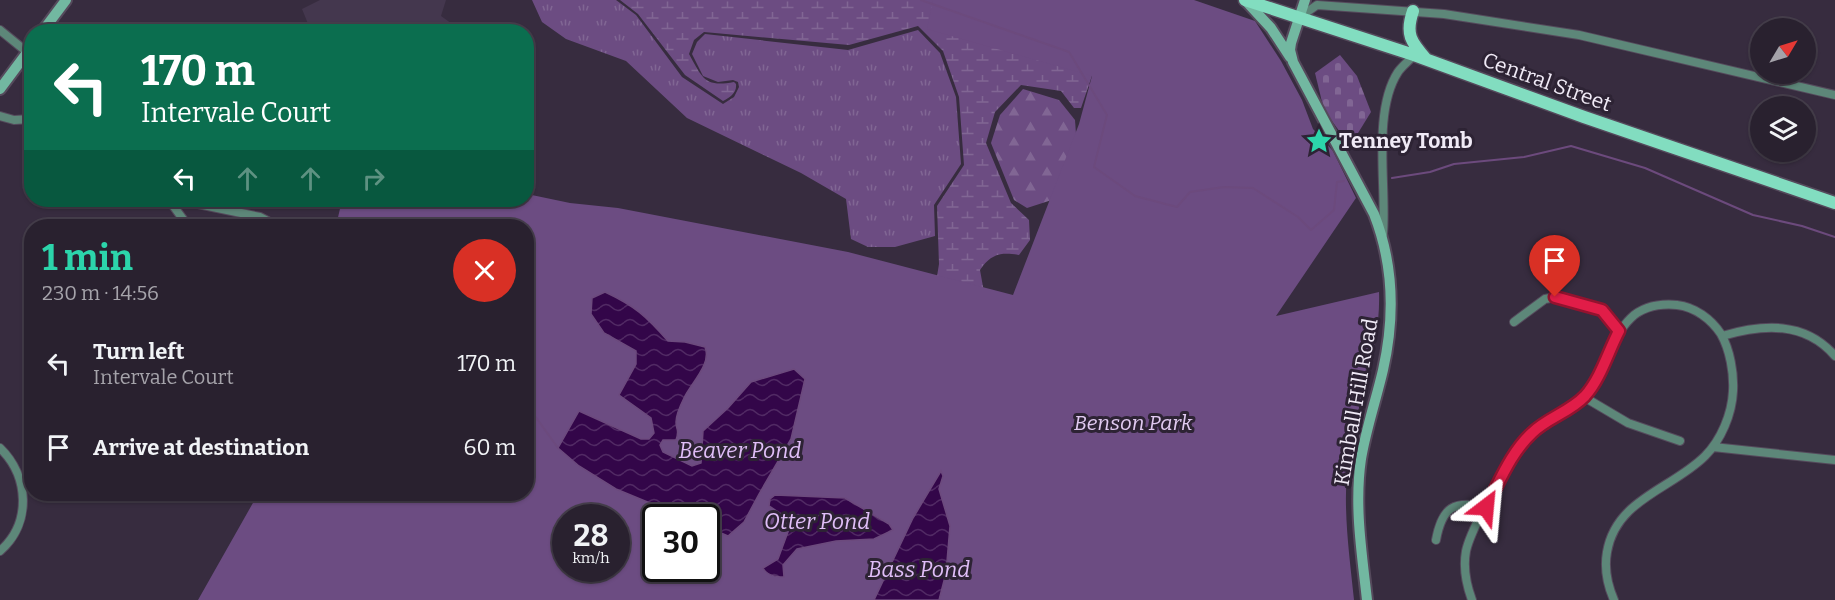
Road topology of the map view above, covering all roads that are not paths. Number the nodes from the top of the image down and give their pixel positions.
1 (66, 0) edge
2 (1245, 0) edge
3 (1305, 0) edge
4 (1413, 11) junction
5 (1298, 18) junction
6 (48, 24) edge
7 (0, 30) edge
8 (24, 46) edge
9 (24, 56) edge
10 (1420, 58) junction
11 (1293, 62) junction
12 (0, 89) edge
13 (1835, 95) edge
14 (0, 116) edge
15 (24, 119) edge
16 (1835, 203) edge
17 (212, 207) edge
18 (264, 219) edge
19 (1383, 236) junction
20 (1514, 322) dead end
21 (1619, 331) junction
22 (1722, 336) junction
23 (1835, 356) edge
24 (1584, 397) junction
25 (1680, 441) dead end
26 (1713, 447) junction
27 (0, 448) edge
28 (1835, 460) edge
29 (1486, 507) junction
30 (1436, 540) dead end
31 (0, 551) edge
32 (1367, 600) edge
33 (1472, 600) edge
34 (1614, 600) edge

1 - 6 street
2 - 5 main road, Central Street
2 - 11 street, Kimball Hill Road
3 - 5 street
4 - 5 street
4 - 10 main road
4 - 13 street
5 - 10 main road, Central Street
5 - 11 street
7 - 8 street
9 - 12 street
10 - 16 main road, Central Street
10 - 19 street
11 - 19 street, Kimball Hill Road
14 - 15 street
17 - 18 street
19 - 32 street, Kimball Hill Road
20 - 21 street
21 - 22 street
21 - 24 street
22 - 23 street
22 - 26 street
24 - 25 street
24 - 29 street
26 - 28 street
26 - 34 street
27 - 31 street
29 - 30 street
29 - 33 street

